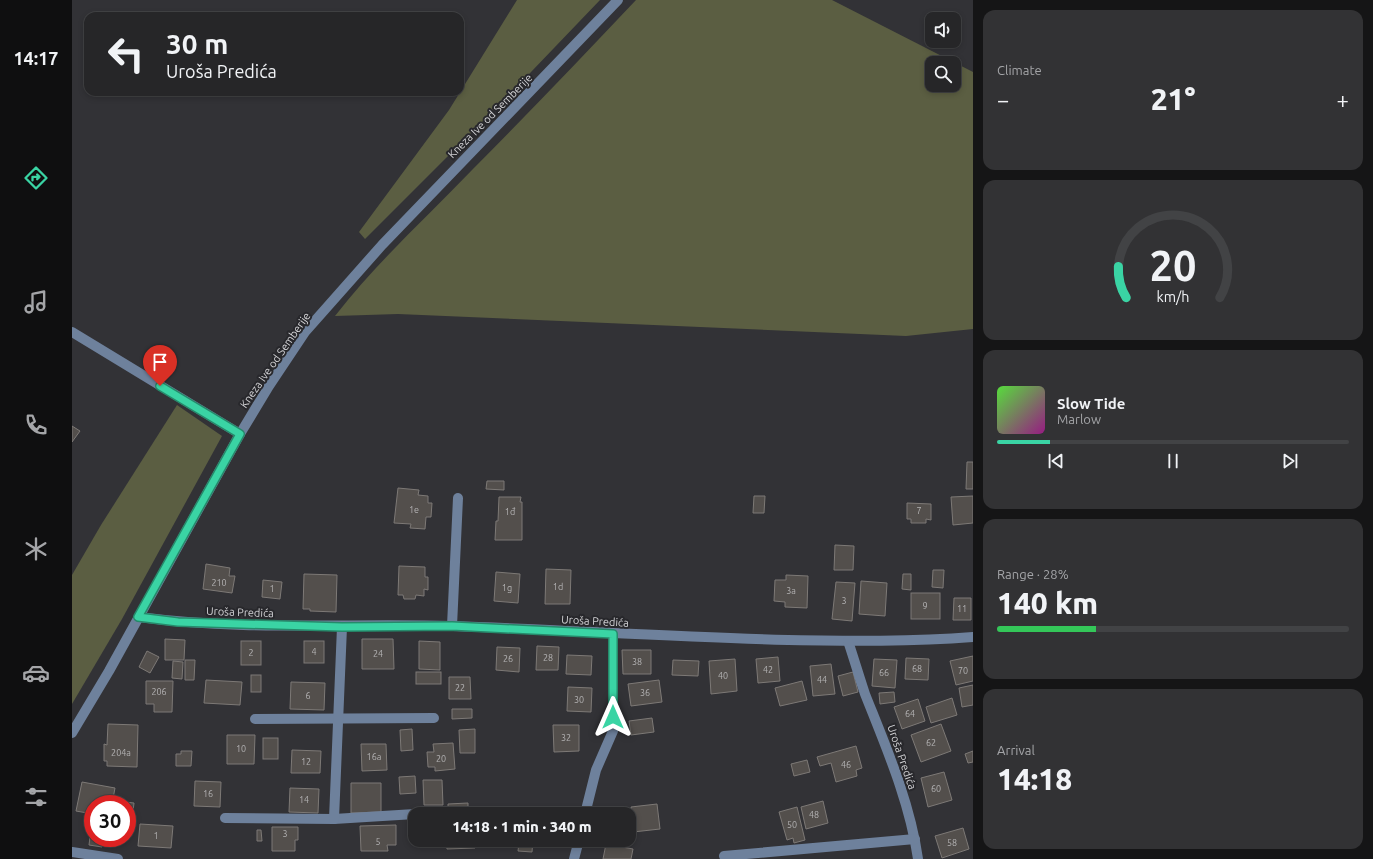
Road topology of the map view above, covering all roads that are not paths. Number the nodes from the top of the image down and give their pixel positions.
1 (618, 0) edge
2 (72, 332) edge
3 (240, 434) junction
4 (458, 498) dead end
5 (138, 617) junction
6 (452, 626) junction
7 (342, 627) junction
8 (613, 634) junction
9 (973, 637) edge
10 (848, 641) junction
11 (434, 718) dead end
12 (255, 719) dead end
13 (337, 720) junction
14 (72, 733) edge
15 (587, 807) edge
16 (408, 814) edge
17 (225, 818) dead end
18 (334, 819) junction
19 (916, 839) junction
20 (577, 847) edge
21 (72, 852) edge
22 (724, 856) dead end
23 (118, 859) edge
24 (574, 859) edge
25 (918, 859) edge

1 - 3 street, Kneza Ive od Semberije
2 - 3 street
3 - 5 street, Kneza Ive od Semberije
4 - 6 street
5 - 7 street, Uroša Predića
5 - 14 street, Kneza Ive od Semberije
6 - 7 street, Uroša Predića
6 - 8 street, Uroša Predića
7 - 13 street
8 - 10 street, Uroša Predića
8 - 15 street
9 - 10 street, Uroša Predića
10 - 19 street, Uroša Predića
11 - 13 street
12 - 13 street
13 - 18 street
16 - 18 street
17 - 18 street
19 - 22 street
19 - 25 street, Uroša Predića
20 - 24 street
21 - 23 street

